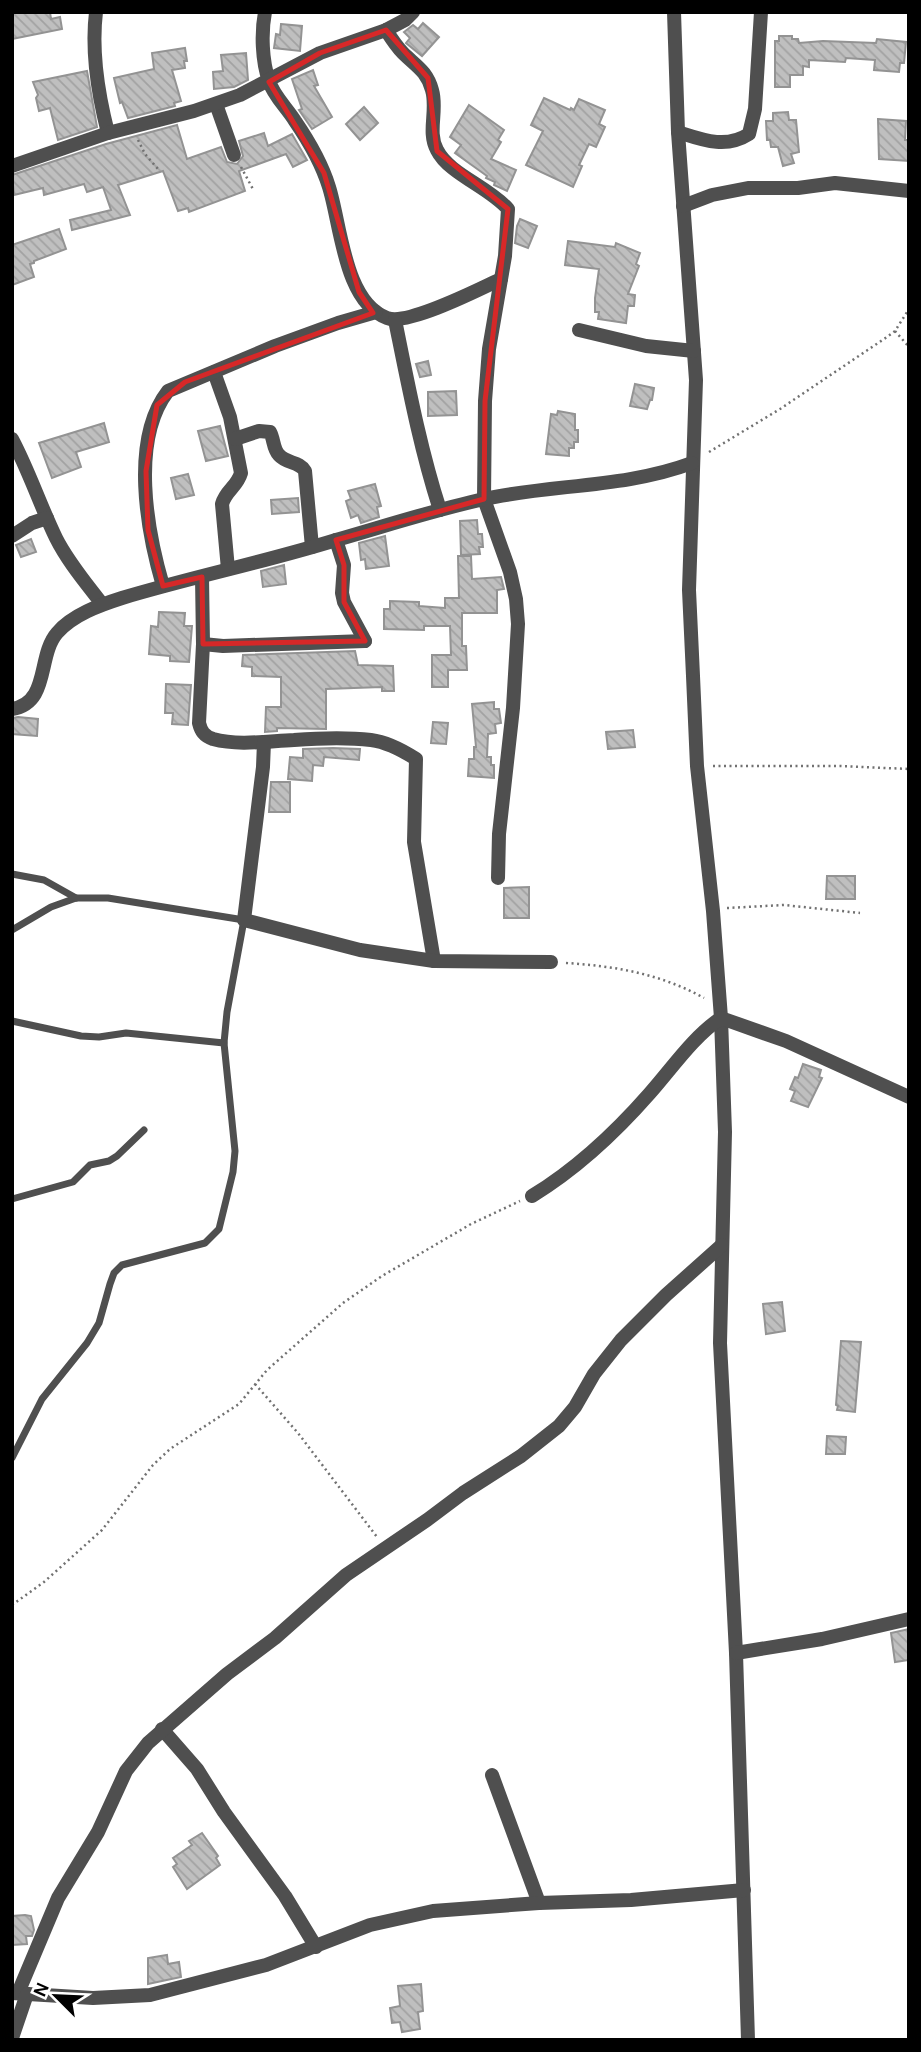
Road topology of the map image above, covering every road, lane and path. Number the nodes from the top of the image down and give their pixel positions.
1 (96, 12) edge
2 (265, 12) edge
3 (413, 12) edge
4 (674, 12) edge
5 (761, 12) edge
6 (386, 30) junction
7 (269, 82) junction
8 (216, 104) junction
9 (133, 127) junction
10 (678, 132) junction
11 (108, 133) junction
12 (234, 155) joint
13 (12, 166) edge
14 (158, 169) dead end
15 (254, 191) dead end
16 (909, 191) edge
17 (684, 206) junction
18 (501, 279) junction
19 (909, 309) edge
20 (376, 312) junction
21 (396, 320) junction
22 (579, 330) dead end
23 (895, 331) junction
24 (909, 347) edge
25 (694, 351) junction
26 (214, 372) junction
27 (12, 439) edge
28 (235, 439) junction
29 (692, 463) junction
30 (484, 499) junction
31 (440, 510) junction
32 (47, 518) junction
33 (12, 536) edge
34 (336, 541) junction
35 (312, 547) junction
36 (228, 569) junction
37 (202, 577) junction
38 (163, 586) junction
39 (102, 604) junction
40 (203, 643) junction
41 (12, 709) edge
42 (264, 742) junction
43 (697, 766) junction
44 (909, 769) edge
45 (12, 874) edge
46 (498, 878) dead end
47 (76, 898) junction
48 (713, 911) junction
49 (860, 913) dead end
50 (244, 920) junction
51 (12, 930) edge
52 (434, 961) junction
53 (551, 962) joint
54 (720, 1012) junction
55 (12, 1021) edge
56 (224, 1043) junction
57 (909, 1097) edge
58 (144, 1130) dead end
59 (532, 1196) joint
60 (12, 1199) edge
61 (722, 1245) junction
62 (255, 1384) junction
63 (12, 1458) edge
64 (386, 1548) junction
65 (12, 1605) edge
66 (909, 1619) edge
67 (736, 1653) junction
68 (162, 1729) junction
69 (492, 1774) dead end
70 (744, 1890) junction
71 (539, 1903) junction
72 (316, 1947) junction
73 (19, 1993) edge
74 (12, 2038) edge
75 (748, 2040) edge

1 - 11 street
2 - 7 street
3 - 6 street
4 - 10 street
5 - 10 street
6 - 7 street
6 - 18 street
7 - 8 street
7 - 20 street
8 - 9 street
8 - 12 street
9 - 11 street
9 - 14 path
10 - 17 street
11 - 13 street
12 - 15 path
16 - 17 street
17 - 25 street
18 - 21 street
18 - 30 street
19 - 23 path
20 - 21 street
20 - 26 street
21 - 31 street
22 - 25 street
23 - 24 path
23 - 29 path
25 - 29 street
26 - 28 street
26 - 38 street
27 - 32 street
28 - 35 street
28 - 36 street
29 - 30 street
29 - 43 street
30 - 31 street
30 - 46 street
31 - 34 street
32 - 33 street
32 - 39 street
34 - 35 street
34 - 40 street
35 - 36 street
36 - 37 street
37 - 38 street
37 - 40 street
38 - 39 street
39 - 41 street
40 - 42 street
42 - 50 street
42 - 52 street
43 - 44 path
43 - 48 street
45 - 47 lane
47 - 50 lane
47 - 51 lane
48 - 49 path
48 - 54 street
50 - 52 street
50 - 56 lane
52 - 53 street
53 - 54 path
54 - 57 street
54 - 59 street
54 - 61 street
55 - 56 lane
56 - 63 lane
58 - 60 lane
59 - 62 path
61 - 64 street
61 - 67 street
62 - 64 path
62 - 65 path
64 - 68 street
66 - 67 street
67 - 70 street
68 - 72 street
68 - 73 street
69 - 71 street
70 - 71 street
70 - 75 street
71 - 72 street
72 - 73 street
73 - 74 street

